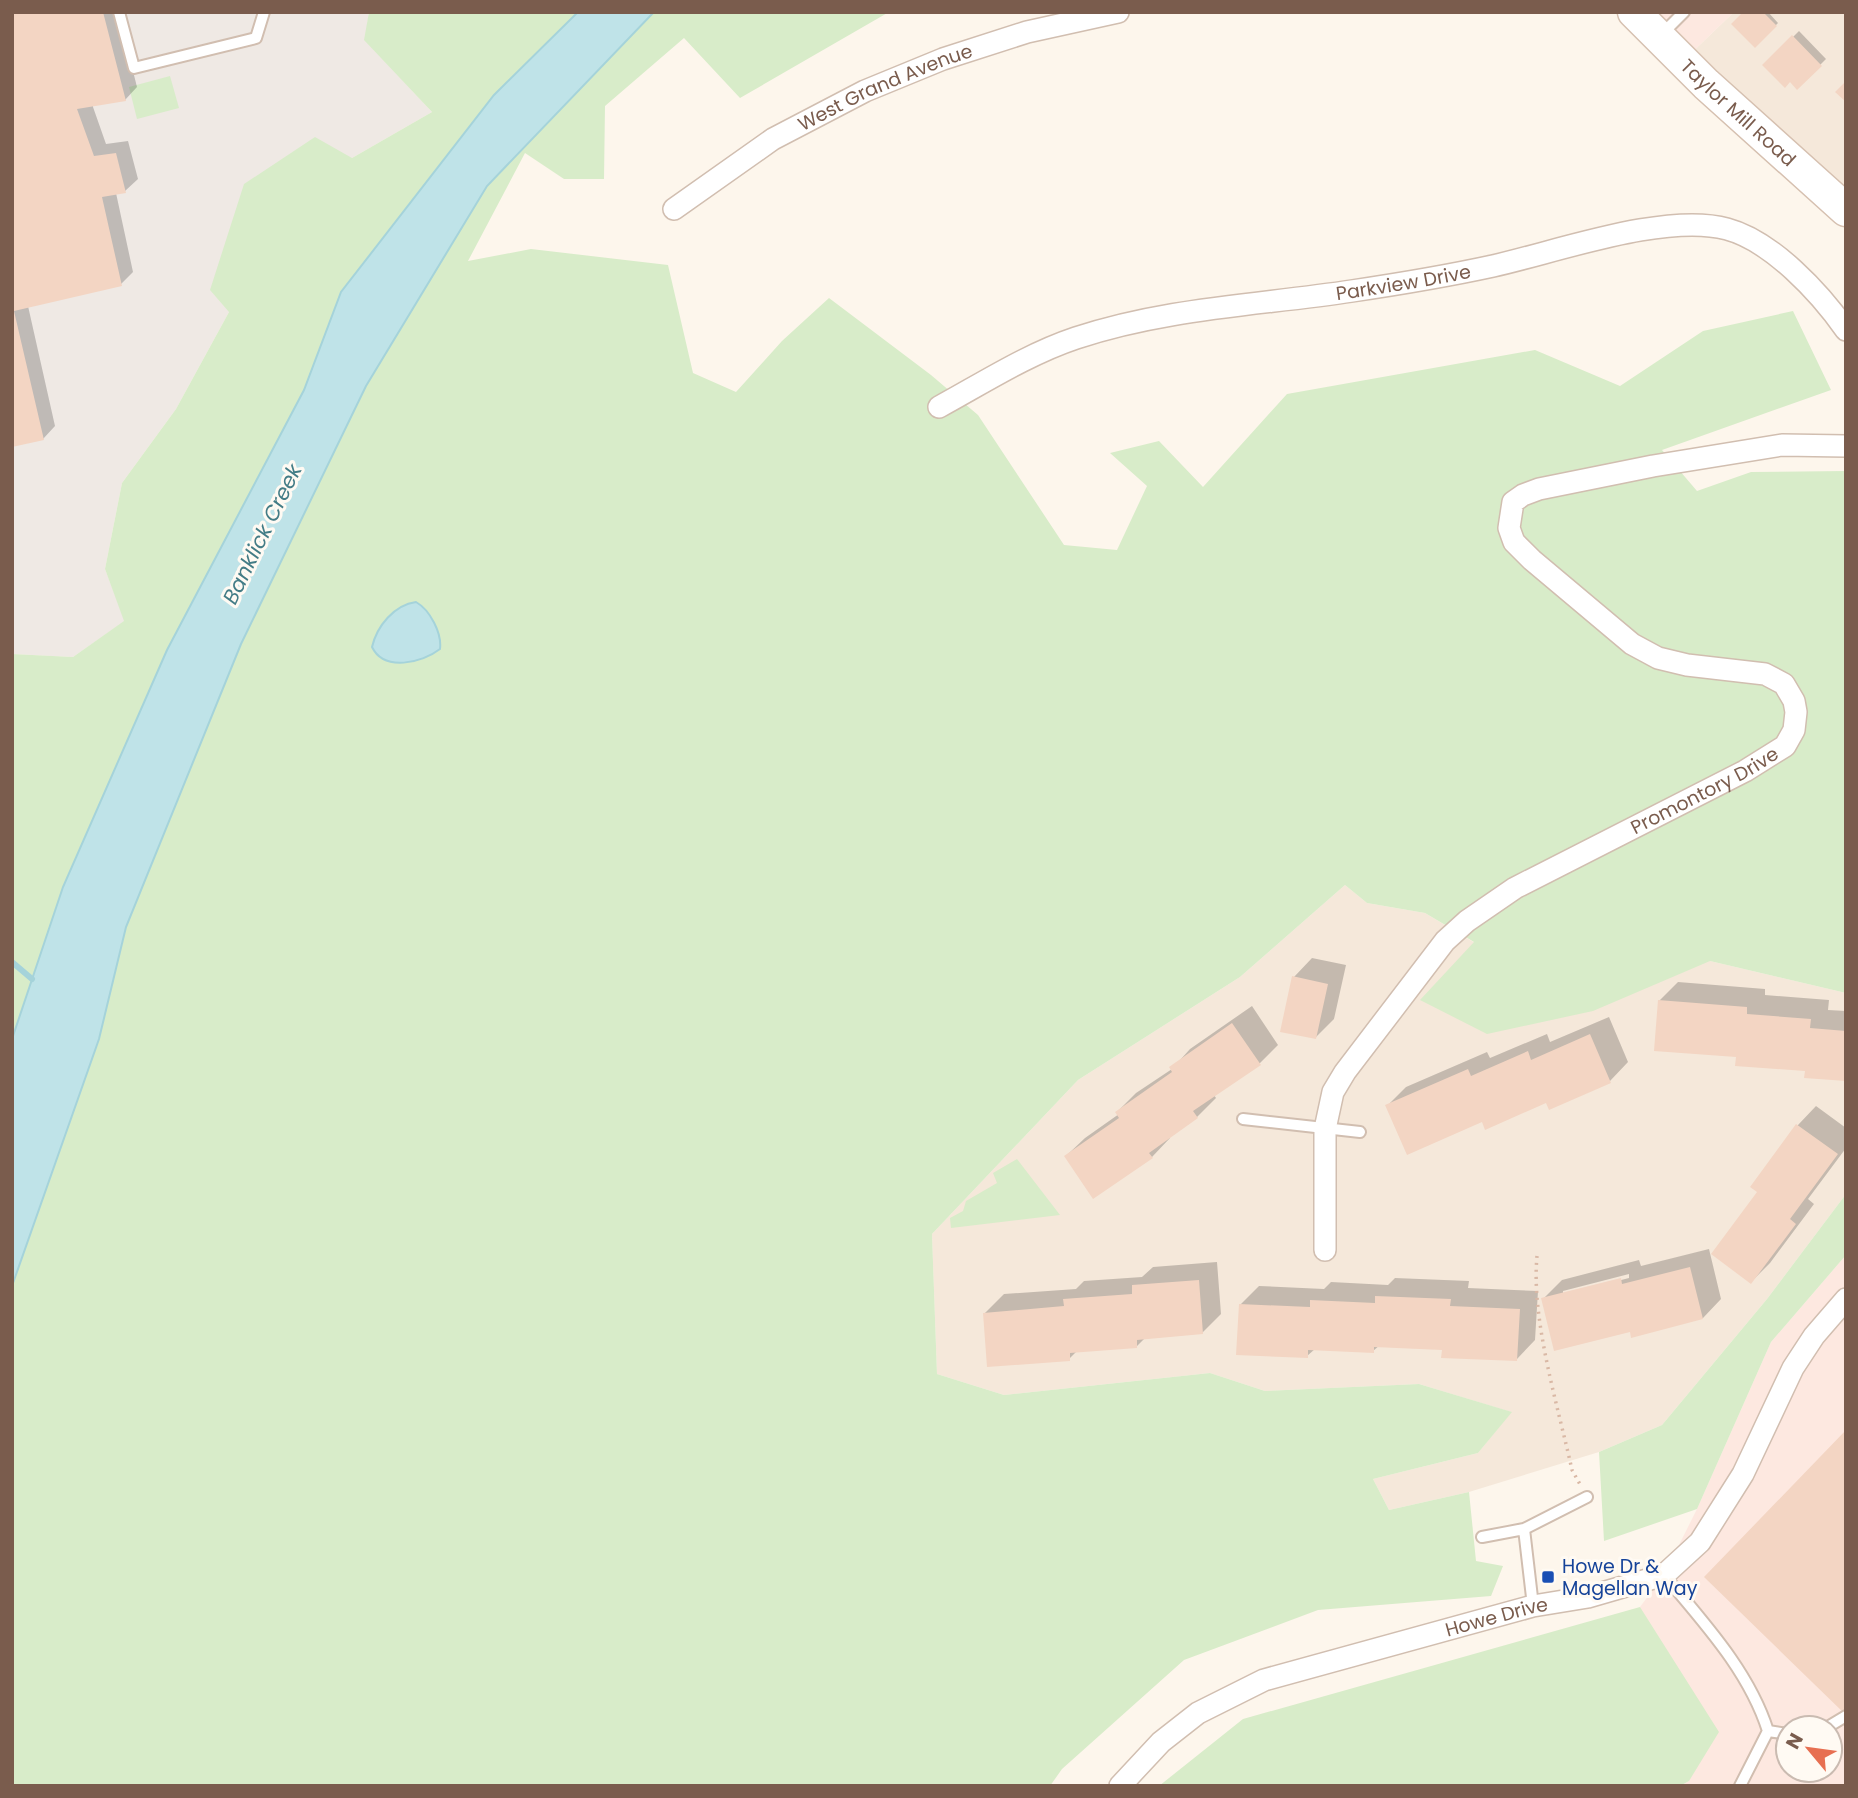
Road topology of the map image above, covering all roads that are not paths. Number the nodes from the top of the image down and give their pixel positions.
1 (119, 12) edge
2 (264, 12) edge
3 (1118, 12) edge
4 (1634, 12) edge
5 (1684, 12) edge
6 (1659, 37) junction
7 (674, 209) dead end
8 (1846, 210) edge
9 (1846, 330) edge
10 (939, 407) dead end
11 (1846, 446) edge
12 (1243, 1119) dead end
13 (1325, 1129) junction
14 (1360, 1132) dead end
15 (1325, 1250) dead end
16 (1846, 1299) edge
17 (1587, 1497) road end
18 (1524, 1529) junction
19 (1482, 1537) dead end
20 (1664, 1575) junction
21 (1533, 1606) junction
22 (1768, 1731) junction
23 (1774, 1732) edge
24 (1120, 1786) edge
25 (1740, 1786) edge

1 - 2 lane
3 - 7 street, West Grand Avenue
4 - 6 main road, Taylor Mill Road
5 - 6 lane
6 - 8 main road, Taylor Mill Road
9 - 10 street, Parkview Drive
11 - 13 street, Promontory Drive
12 - 13 lane
13 - 14 lane
13 - 15 street, Promontory Drive
16 - 20 street, Howe Drive
17 - 18 lane
18 - 19 lane
18 - 21 lane
20 - 21 street, Howe Drive
20 - 22 lane
21 - 24 street, Howe Drive
22 - 23 lane
22 - 25 lane

